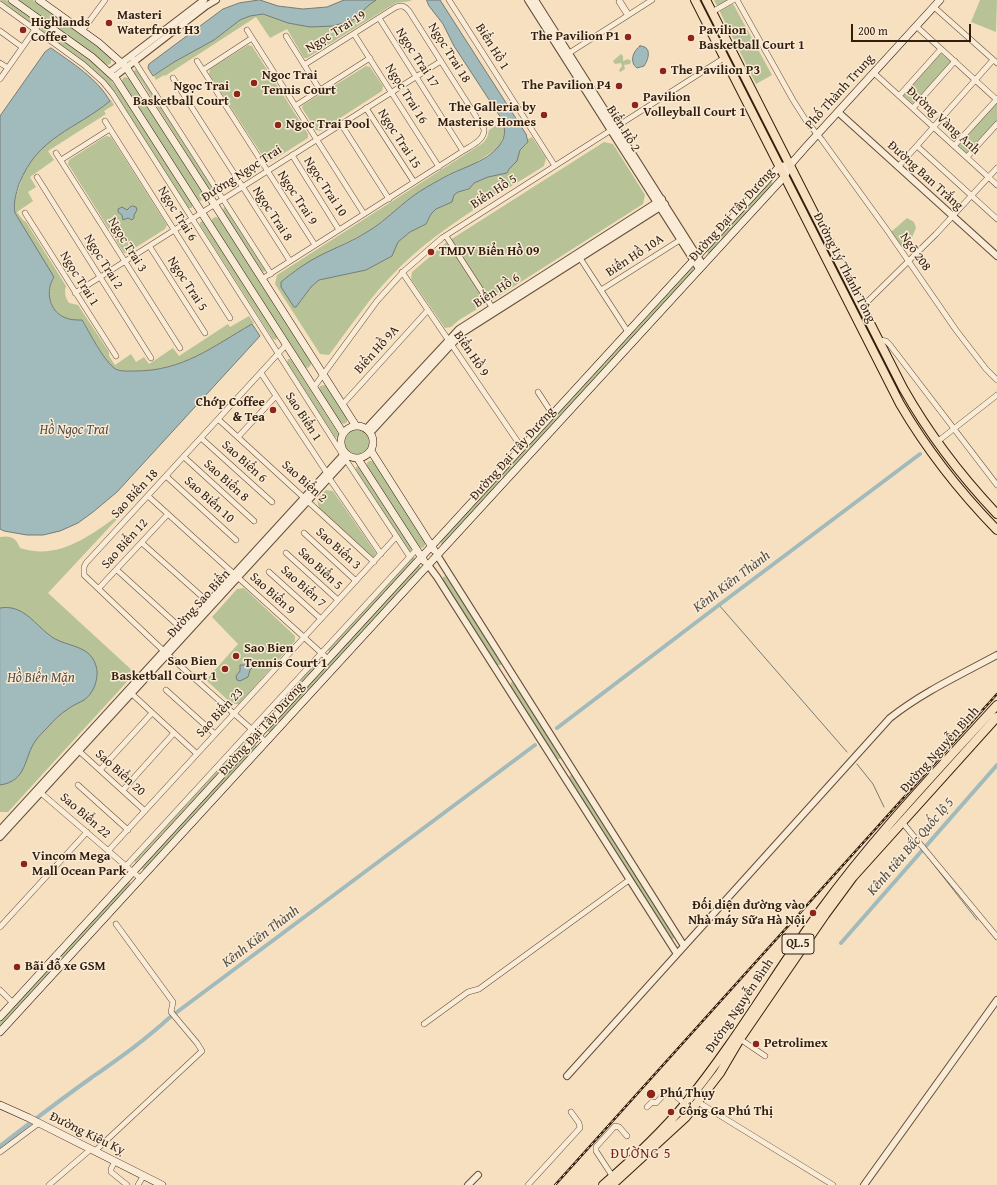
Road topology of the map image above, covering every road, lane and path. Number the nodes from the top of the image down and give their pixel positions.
1 (12, 0) edge
2 (39, 0) edge
3 (105, 0) edge
4 (204, 0) edge
5 (216, 0) edge
6 (449, 0) edge
7 (528, 0) edge
8 (535, 0) edge
9 (652, 0) edge
10 (695, 0) edge
11 (706, 0) edge
12 (733, 0) edge
13 (737, 0) edge
14 (940, 0) edge
15 (0, 4) edge
16 (401, 6) joint
17 (934, 6) junction
18 (712, 12) junction
19 (379, 18) junction
20 (41, 21) junction
21 (916, 26) junction
22 (35, 29) junction
23 (247, 30) dead end
24 (0, 31) edge
25 (82, 31) junction
26 (354, 34) junction
27 (286, 36) dead end
28 (252, 38) junction
29 (22, 47) junction
30 (941, 49) junction
31 (566, 55) junction
32 (133, 58) junction
33 (370, 58) junction
34 (724, 58) junction
35 (197, 61) dead end
36 (441, 61) junction
37 (955, 61) junction
38 (995, 62) edge
39 (0, 63) edge
40 (124, 65) junction
41 (304, 65) junction
42 (8, 68) junction
43 (203, 70) junction
44 (874, 73) junction
45 (112, 75) junction
46 (416, 76) junction
47 (173, 78) dead end
48 (0, 79) edge
49 (976, 80) junction
50 (320, 90) junction
51 (391, 92) junction
52 (899, 96) junction
53 (997, 99) edge
54 (295, 106) junction
55 (366, 108) junction
56 (913, 108) junction
57 (838, 112) junction
58 (105, 121) dead end
59 (342, 124) junction
60 (997, 124) edge
61 (933, 127) junction
62 (110, 129) junction
63 (613, 129) junction
64 (817, 135) junction
65 (316, 139) junction
66 (917, 146) junction
67 (954, 146) junction
68 (463, 151) junction
69 (56, 153) dead end
70 (292, 156) junction
71 (967, 157) junction
72 (61, 160) junction
73 (790, 165) junction
74 (555, 166) junction
75 (439, 167) junction
76 (779, 167) junction
77 (898, 167) junction
78 (997, 168) edge
79 (267, 171) junction
80 (37, 177) dead end
81 (784, 177) junction
82 (989, 177) junction
83 (414, 182) junction
84 (997, 185) edge
85 (242, 187) junction
86 (972, 196) junction
87 (389, 198) junction
88 (224, 199) junction
89 (661, 203) junction
90 (215, 205) junction
91 (25, 213) dead end
92 (202, 213) junction
93 (364, 214) junction
94 (953, 216) junction
95 (193, 219) junction
96 (997, 219) edge
97 (175, 230) junction
98 (340, 230) junction
99 (446, 236) junction
100 (680, 240) junction
101 (315, 245) junction
102 (150, 246) junction
103 (997, 256) edge
104 (580, 258) junction
105 (696, 258) junction
106 (290, 261) junction
107 (908, 261) junction
108 (126, 262) junction
109 (701, 267) junction
110 (402, 272) junction
111 (271, 274) junction
112 (100, 278) junction
113 (262, 279) junction
114 (601, 290) junction
115 (75, 294) junction
116 (862, 307) junction
117 (492, 308) junction
118 (428, 310) junction
119 (230, 318) dead end
120 (628, 332) junction
121 (205, 333) dead end
122 (879, 340) junction
123 (450, 342) junction
124 (286, 345) junction
125 (180, 348) dead end
126 (278, 354) junction
127 (116, 356) dead end
128 (151, 358) dead end
129 (261, 373) junction
130 (323, 374) junction
131 (896, 374) junction
132 (887, 380) junction
133 (997, 380) edge
134 (314, 387) junction
135 (538, 392) dead end
136 (997, 395) edge
137 (276, 396) junction
138 (342, 405) junction
139 (552, 415) junction
140 (218, 419) junction
141 (356, 426) junction
142 (954, 429) junction
143 (368, 431) junction
144 (343, 434) junction
145 (238, 437) junction
146 (201, 438) junction
147 (938, 442) junction
148 (522, 448) junction
149 (371, 451) junction
150 (346, 456) junction
151 (184, 457) junction
152 (358, 459) junction
153 (328, 475) junction
154 (166, 476) junction
155 (997, 485) edge
156 (148, 496) junction
157 (306, 499) junction
158 (272, 502) dead end
159 (168, 514) junction
160 (997, 514) edge
161 (254, 521) dead end
162 (997, 530) edge
163 (304, 533) dead end
164 (396, 537) junction
165 (236, 540) dead end
166 (142, 543) junction
167 (432, 547) junction
168 (416, 550) junction
169 (286, 553) dead end
170 (381, 554) junction
171 (437, 555) junction
172 (410, 557) junction
173 (422, 558) junction
174 (374, 562) junction
175 (428, 565) junction
176 (117, 570) junction
177 (269, 572) dead end
178 (236, 576) junction
179 (356, 581) junction
180 (99, 588) junction
181 (338, 600) junction
182 (208, 602) junction
183 (321, 619) junction
184 (183, 630) junction
185 (304, 638) junction
186 (166, 653) junction
187 (321, 653) junction
188 (997, 655) edge
189 (328, 659) junction
190 (509, 670) junction
191 (500, 676) junction
192 (166, 690) dead end
193 (130, 692) junction
194 (997, 705) edge
195 (152, 713) junction
196 (235, 714) junction
197 (997, 717) edge
198 (251, 730) junction
199 (174, 733) junction
200 (216, 734) junction
201 (259, 736) junction
202 (266, 742) junction
203 (78, 749) junction
204 (197, 754) junction
205 (569, 765) junction
206 (100, 770) junction
207 (560, 771) junction
208 (78, 785) dead end
209 (123, 790) junction
210 (39, 791) junction
211 (146, 810) junction
212 (896, 816) junction
213 (902, 822) junction
214 (0, 830) edge
215 (128, 830) junction
216 (87, 832) junction
217 (0, 837) edge
218 (108, 851) junction
219 (126, 866) junction
220 (133, 872) junction
221 (141, 879) junction
222 (629, 880) junction
223 (116, 924) dead end
224 (0, 927) edge
225 (997, 938) edge
226 (684, 946) junction
227 (677, 954) junction
228 (0, 990) edge
229 (997, 1000) edge
230 (13, 1003) junction
231 (0, 1017) edge
232 (424, 1024) dead end
233 (0, 1032) edge
234 (740, 1038) junction
235 (765, 1056) dead end
236 (567, 1076) dead end
237 (698, 1102) junction
238 (684, 1104) junction
239 (0, 1106) edge
240 (646, 1107) dead end
241 (571, 1112) dead end
242 (38, 1123) junction
243 (627, 1136) dead end
244 (93, 1150) junction
245 (0, 1152) edge
246 (115, 1161) junction
247 (144, 1175) junction
248 (478, 1175) dead end
249 (612, 1183) edge
250 (49, 1185) edge
251 (127, 1185) edge
252 (138, 1185) edge
253 (162, 1185) edge
254 (468, 1185) edge
255 (528, 1185) edge
256 (603, 1185) edge
257 (833, 1185) edge
258 (864, 1185) edge

1 - 20 main road
2 - 25 main road
3 - 25 street
4 - 32 street
5 - 32 street
6 - 74 street, Biển Hồ 1
7 - 31 street, Biển Hồ 2
8 - 31 street, Biển Hồ 2
9 - 31 street
10 - 34 main road, Đường Lý Thánh Tông
11 - 18 main road, Đường Lý Thánh Tông
12 - 18 street
13 - 64 street, Ngõ 208
14 - 17 main road, Phố Thành Trung
15 - 22 street
16 - 19 street, Ngọc Trai 19
16 - 36 street, Ngọc Trai 18
17 - 21 main road, Phố Thành Trung
17 - 38 street
18 - 73 main road, Đường Lý Thánh Tông
19 - 26 street, Ngọc Trai 19
19 - 46 street, Ngọc Trai 17
20 - 22 street
20 - 45 main road
21 - 30 street
21 - 44 main road, Phố Thành Trung
22 - 29 street
22 - 95 street
23 - 28 street
24 - 29 street
25 - 40 main road
26 - 33 street, Ngọc Trai 16
26 - 41 street, Ngọc Trai 19
27 - 41 street
28 - 43 street
28 - 54 street
29 - 42 street
30 - 37 street
30 - 52 street
31 - 63 street, Biển Hồ 2
32 - 40 street
32 - 88 street
33 - 50 street
33 - 51 street, Ngọc Trai 16
34 - 63 street, Biển Hồ 5
34 - 76 main road, Đường Lý Thánh Tông
35 - 43 street, Ngọc Trai 9
36 - 46 street, Đường Ngọc Trai
36 - 68 street, Ngọc Trai 18
37 - 49 street
37 - 56 street
38 - 49 street
39 - 42 street
40 - 45 street
40 - 90 main road
41 - 50 street
42 - 48 street
43 - 79 street, Ngọc Trai 9
44 - 52 street, Đường Vàng Anh
44 - 57 main road, Phố Thành Trung
45 - 92 main road
46 - 51 street, Đường Ngọc Trai
46 - 68 street, Ngọc Trai 17
47 - 85 street, Ngọc Trai 8
49 - 53 street
49 - 61 street
50 - 54 street
51 - 55 street, Đường Ngọc Trai
51 - 75 street, Ngọc Trai 16
52 - 56 street, Đường Vàng Anh
53 - 67 street
54 - 65 street
55 - 59 street, Đường Ngọc Trai
55 - 83 street, Ngọc Trai 15
56 - 61 street, Đường Vàng Anh
57 - 64 main road, Phố Thành Trung
57 - 77 street, Đường Ban Trắng
58 - 62 street, Ngọc Trai 6
59 - 65 street, Đường Ngọc Trai
59 - 87 street
60 - 71 street
61 - 66 street
61 - 67 street, Đường Vàng Anh
62 - 72 street
62 - 97 street, Ngọc Trai 6
63 - 74 street, Biển Hồ 5
63 - 89 street, Biển Hồ 2
64 - 73 main road, Phố Thành Trung
64 - 107 street, Ngõ 208
65 - 70 street, Đường Ngọc Trai
65 - 93 street
66 - 77 street
66 - 86 street
67 - 71 street, Đường Vàng Anh
68 - 75 street
69 - 72 street, Ngọc Trai 3
70 - 79 street, Đường Ngọc Trai
70 - 98 street, Ngọc Trai 10
71 - 82 street, Đường Vàng Anh
72 - 108 street, Ngọc Trai 3
73 - 76 main road, Đường Đại Tây Dương
73 - 81 main road, Đường Đại Tây Dương
73 - 116 main road, Đường Lý Thánh Tông
74 - 99 street, Biển Hồ 5
75 - 83 street
76 - 81 main road, Đường Lý Thánh Tông
76 - 105 main road, Đường Đại Tây Dương
77 - 94 street, Đường Ban Trắng
78 - 82 street
79 - 85 street, Đường Ngọc Trai
79 - 101 street, Ngọc Trai 9
80 - 112 street, Ngọc Trai 2
81 - 109 main road, Đường Đại Tây Dương
81 - 132 main road, Đường Lý Thánh Tông
82 - 84 street, Đường Vàng Anh
82 - 86 street
83 - 87 street
85 - 88 street, Đường Ngọc Trai
85 - 106 street, Ngọc Trai 8
86 - 94 street
86 - 96 street
87 - 93 street
88 - 90 street, Đường Ngọc Trai
88 - 111 street
89 - 100 street, Biển Hồ 2
89 - 104 street, Biển Hồ 6
89 - 105 street, Biển Hồ 2
89 - 117 street, Biển Hồ 6
90 - 92 street, Đường Ngọc Trai
90 - 113 main road
91 - 115 street, Ngọc Trai 1
92 - 95 street, Đường Ngọc Trai
92 - 124 main road
93 - 98 street
94 - 103 street, Đường Ban Trắng
94 - 107 street
95 - 97 street, Đường Ngọc Trai
95 - 126 street
97 - 102 street, Đường Ngọc Trai
97 - 119 street, Ngọc Trai 6
98 - 101 street
99 - 110 street, Biển Hồ 5
99 - 117 street
100 - 105 street, Biển Hồ 2
100 - 114 street, Biển Hồ 10A
101 - 106 street
102 - 108 street, Đường Ngọc Trai
102 - 121 street, Ngọc Trai 5
104 - 114 street
104 - 123 street, Biển Hồ 6
105 - 109 street, Biển Hồ 2
105 - 120 main road, Đường Đại Tây Dương
106 - 111 street
107 - 116 street
107 - 133 street, Ngõ 208
108 - 112 street, Đường Ngọc Trai
108 - 125 street, Ngọc Trai 3
109 - 171 main road, Đường Đại Tây Dương
110 - 118 street, Biển Hồ 9
110 - 130 street, Biển Hồ 5
111 - 113 street
112 - 115 street, Đường Ngọc Trai
112 - 128 street, Ngọc Trai 2
113 - 130 main road
114 - 120 street
115 - 127 street, Ngọc Trai 1
116 - 122 main road, Đường Lý Thánh Tông
117 - 123 street, Biển Hồ 6
118 - 123 street, Biển Hồ 9
118 - 138 street, Biển Hồ 9A
120 - 139 main road, Đường Đại Tây Dương
122 - 131 main road, Đường Lý Thánh Tông
122 - 142 street
123 - 143 street, Biển Hồ 6
123 - 148 street, Biển Hồ 9
124 - 126 street, Sao Biển 18
124 - 134 main road
126 - 129 street, Sao Biển 18
126 - 150 street
129 - 137 street, Sao Biển 1
129 - 140 street, Sao Biển 18
130 - 134 street, Biển Hồ 5
130 - 138 main road
131 - 132 main road
131 - 147 main road, Đường Lý Thánh Tông
132 - 162 main road, Đường Lý Thánh Tông
134 - 144 main road
135 - 139 street
136 - 142 street
137 - 145 street
137 - 153 street, Sao Biển 1
138 - 141 main road
139 - 148 main road, Đường Đại Tây Dương
140 - 145 street, Sao Biển 2
140 - 146 street, Sao Biển 18
141 - 143 main road
141 - 144 main road
142 - 147 street
142 - 155 street
143 - 149 main road
144 - 150 main road
145 - 157 street, Sao Biển 2
146 - 151 street, Sao Biển 18
146 - 158 street, Sao Biển 6
147 - 160 main road, Đường Lý Thánh Tông
148 - 167 main road, Đường Đại Tây Dương
149 - 152 main road
149 - 167 main road
150 - 152 main road
150 - 153 street, Đường Sao Biển
150 - 164 street
151 - 154 street, Sao Biển 18
151 - 161 street, Sao Biển 8
152 - 168 main road
153 - 157 street, Đường Sao Biển
153 - 170 street, Sao Biển 1
154 - 156 street, Sao Biển 18
154 - 165 street, Sao Biển 10
156 - 159 street, Sao Biển 9
156 - 180 street, Sao Biển 18
157 - 174 street, Sao Biển 2
157 - 178 street, Đường Sao Biển
159 - 166 street, Sao Biển 12
159 - 178 street, Sao Biển 9
163 - 179 street, Sao Biển 3
164 - 170 street, Sao Biển 23
164 - 172 street
166 - 176 street, Sao Biển 12
166 - 182 street
167 - 171 main road
167 - 173 main road, Đường Đại Tây Dương
168 - 172 street
168 - 173 main road
169 - 181 street, Sao Biển 5
170 - 174 street, Sao Biển 23
171 - 175 main road, Đường Đại Tây Dương
171 - 190 street
172 - 187 street
173 - 175 main road
173 - 189 main road, Đường Đại Tây Dương
174 - 179 street, Sao Biển 23
175 - 191 street
175 - 202 main road, Đường Đại Tây Dương
176 - 180 street, Sao Biển 12
176 - 184 street
177 - 183 street, Sao Biển 7
178 - 182 street, Đường Sao Biển
178 - 185 street, Sao Biển 9
178 - 186 street, Đường Sao Biển
179 - 181 street, Sao Biển 23
180 - 186 street, Sao Biển 18
181 - 183 street, Sao Biển 23
182 - 184 street, Đường Sao Biển
183 - 185 street, Sao Biển 23
184 - 186 street, Đường Sao Biển
185 - 187 street, Sao Biển 9
185 - 196 street, Sao Biển 23
186 - 193 street, Đường Sao Biển
186 - 196 street, Sao Biển 18
187 - 189 street, Sao Biển 9
187 - 198 street
188 - 226 street
189 - 201 main road, Đường Đại Tây Dương
190 - 191 street
190 - 205 street
191 - 207 street
192 - 200 street
193 - 195 street
193 - 203 street, Đường Sao Biển
194 - 212 main road, Đường Nguyễn Bình / QL.5
195 - 199 street
195 - 206 street
196 - 198 street, Sao Biển 18
196 - 200 street, Sao Biển 23
197 - 213 main road, Đường Nguyễn Bình / QL.5
198 - 201 street, Sao Biển 18
198 - 219 street
199 - 204 street
199 - 209 street
200 - 204 street, Sao Biển 23
201 - 202 street, Sao Biển 18
201 - 220 main road, Đường Đại Tây Dương
202 - 221 main road, Đường Đại Tây Dương
203 - 206 street, Sao Biển 20
203 - 210 street, Đường Sao Biển
204 - 211 street, Sao Biển 23
205 - 207 street
205 - 226 street
206 - 209 street, Sao Biển 20
207 - 222 street
208 - 215 street
209 - 211 street, Sao Biển 20
210 - 214 street, Đường Sao Biển
210 - 216 street, Sao Biển 22
210 - 217 street, Đường Sao Biển
211 - 215 street, Sao Biển 23
212 - 213 main road
212 - 238 main road, Đường Nguyễn Bình / QL.5
213 - 225 street
213 - 234 main road, Đường Nguyễn Bình / QL.5
215 - 218 street, Sao Biển 23
216 - 218 street, Sao Biển 22
216 - 224 street
218 - 219 street, Sao Biển 22
219 - 220 street, Sao Biển 22
220 - 221 street, Sao Biển 22
220 - 230 main road, Đường Đại Tây Dương
221 - 233 main road, Đường Đại Tây Dương
222 - 227 street
222 - 232 street
223 - 244 street
226 - 227 street
227 - 236 street
228 - 230 street
229 - 258 street
230 - 231 main road, Đường Đại Tây Dương
234 - 235 street
234 - 237 main road, Đường Nguyễn Bình / QL.5
237 - 249 main road, Đường Nguyễn Bình / QL.5
237 - 257 street
238 - 240 street
238 - 249 main road, Đường Nguyễn Bình / QL.5
239 - 242 main road, Đường Kiêu Kỵ
241 - 255 street
242 - 244 main road, Đường Kiêu Kỵ
242 - 245 street
243 - 249 street
244 - 246 main road, Đường Kiêu Kỵ
244 - 250 street
246 - 247 main road, Đường Kiêu Kỵ
246 - 251 street
247 - 252 street
247 - 253 main road, Đường Kiêu Kỵ
248 - 254 street
249 - 256 main road, Đường Nguyễn Bình / QL.5

